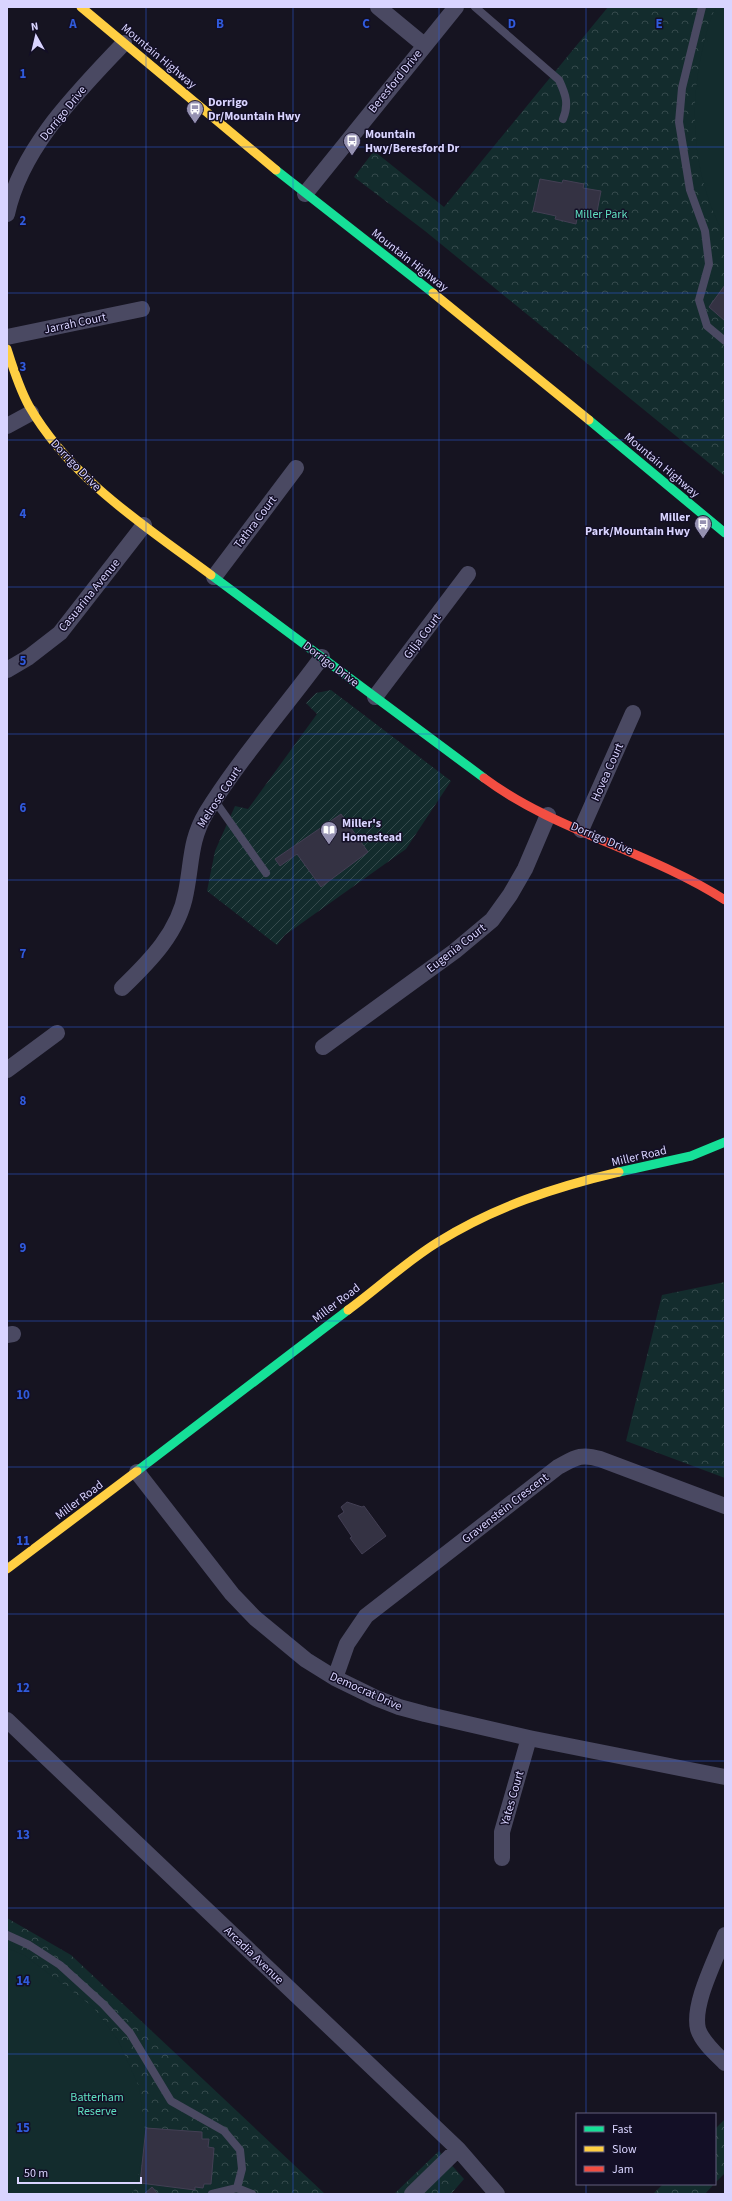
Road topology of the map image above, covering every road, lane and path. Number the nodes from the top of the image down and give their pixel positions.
1 (81, 7) edge
2 (378, 7) edge
3 (456, 7) edge
4 (475, 7) edge
5 (702, 7) edge
6 (124, 42) junction
7 (424, 45) junction
8 (563, 119) dead end
9 (305, 194) junction
10 (8, 208) edge
11 (142, 309) dead end
12 (7, 337) edge
13 (725, 341) edge
14 (7, 349) edge
15 (31, 413) junction
16 (7, 426) edge
17 (296, 468) dead end
18 (144, 525) junction
19 (725, 533) edge
20 (468, 574) dead end
21 (214, 577) junction
22 (322, 657) junction
23 (7, 670) edge
24 (375, 697) junction
25 (633, 713) dead end
26 (215, 801) junction
27 (548, 815) junction
28 (581, 830) junction
29 (266, 873) dead end
30 (725, 900) edge
31 (122, 988) dead end
32 (58, 1033) dead end
33 (323, 1047) dead end
34 (7, 1070) edge
35 (725, 1142) edge
36 (137, 1472) junction
37 (725, 1506) edge
38 (7, 1569) edge
39 (335, 1678) junction
40 (7, 1720) edge
41 (529, 1738) junction
42 (725, 1776) edge
43 (502, 1858) dead end
44 (7, 1935) edge
45 (725, 1935) edge
46 (725, 2063) edge
47 (458, 2149) junction
48 (237, 2188) junction
49 (212, 2194) edge
50 (252, 2194) edge
51 (412, 2194) edge
52 (497, 2194) edge

1 - 6 main road, Mountain Highway
2 - 7 street
3 - 7 street, Beresford Drive
4 - 8 lane
5 - 13 lane
6 - 9 main road, Mountain Highway
6 - 10 street, Dorrigo Drive
7 - 9 street, Beresford Drive
9 - 19 main road, Mountain Highway
11 - 12 street, Jarrah Court
14 - 15 main road, Dorrigo Drive
15 - 16 street
15 - 18 main road, Dorrigo Drive
17 - 21 street, Tathra Court
18 - 21 main road, Dorrigo Drive
18 - 23 street, Casuarina Avenue
20 - 24 street, Gilja Court
21 - 22 main road, Dorrigo Drive
22 - 24 main road, Dorrigo Drive
22 - 26 street, Melrose Court
24 - 27 main road, Dorrigo Drive
25 - 28 street, Hovea Court
26 - 29 lane
26 - 31 street, Melrose Court
27 - 28 main road, Dorrigo Drive
27 - 33 street, Eugenia Court
28 - 30 main road, Dorrigo Drive
32 - 34 street
35 - 36 main road, Miller Road
36 - 38 main road, Miller Road
36 - 39 street, Democrat Drive
37 - 39 street, Gravenstein Crescent
39 - 41 street, Democrat Drive
40 - 47 street, Arcadia Avenue
41 - 42 street, Democrat Drive
41 - 43 street, Yates Court
44 - 48 lane
45 - 46 street
47 - 51 street
47 - 52 street, Arcadia Avenue
48 - 49 lane
48 - 50 lane

